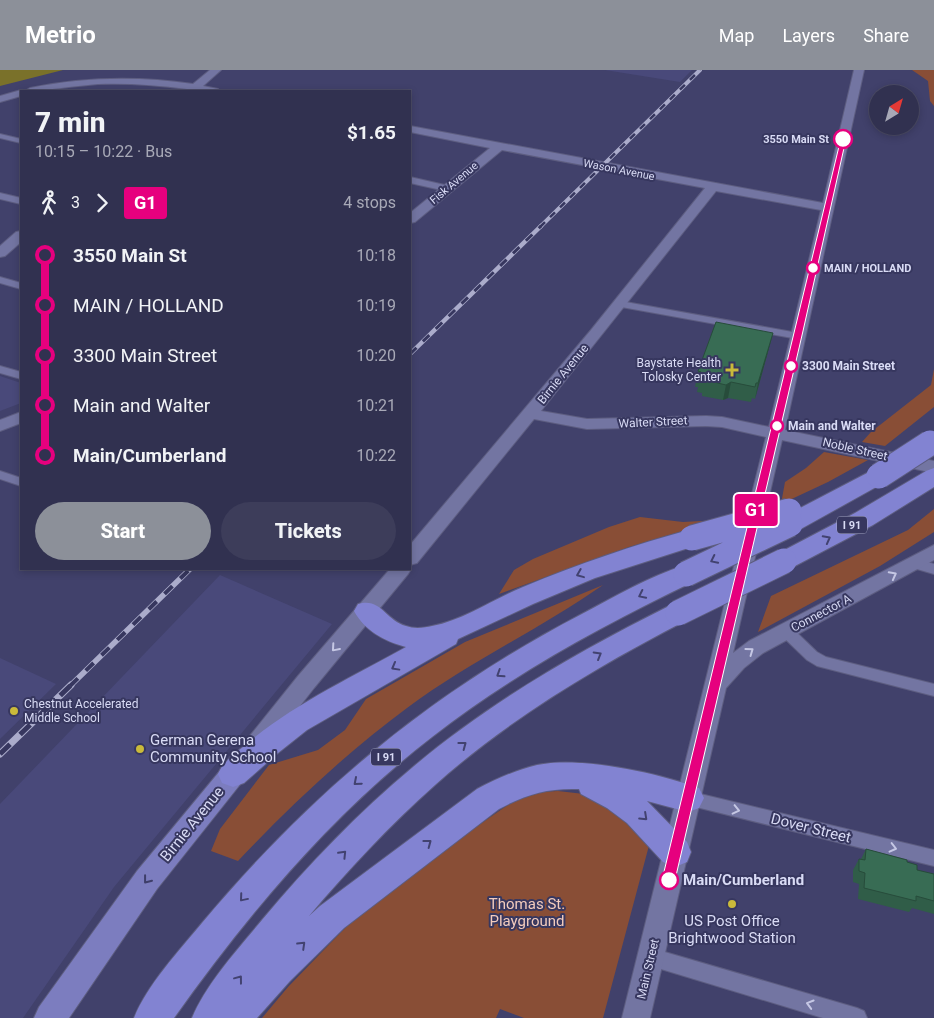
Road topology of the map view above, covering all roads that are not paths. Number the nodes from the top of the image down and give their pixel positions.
1 (216, 70) edge
2 (858, 71) edge
3 (193, 89) edge
4 (35, 90) edge
5 (20, 94) edge
6 (0, 99) edge
7 (411, 129) edge
8 (0, 136) edge
9 (20, 141) edge
10 (498, 147) junction
11 (411, 180) edge
12 (446, 188) junction
13 (712, 188) junction
14 (0, 196) edge
15 (20, 201) edge
16 (828, 208) junction
17 (411, 218) edge
18 (20, 236) edge
19 (0, 253) edge
20 (0, 280) edge
21 (20, 286) edge
22 (620, 304) junction
23 (798, 336) junction
24 (0, 369) edge
25 (20, 376) edge
26 (531, 413) junction
27 (20, 417) edge
28 (0, 426) edge
29 (775, 432) junction
30 (932, 441) edge
31 (934, 467) edge
32 (0, 475) edge
33 (926, 481) edge
34 (20, 482) edge
35 (790, 517) junction
36 (934, 552) edge
37 (411, 557) edge
38 (925, 566) edge
39 (400, 570) edge
40 (514, 601) junction
41 (367, 611) junction
42 (786, 632) junction
43 (715, 685) junction
44 (934, 690) edge
45 (233, 774) junction
46 (572, 775) junction
47 (688, 798) junction
48 (675, 852) junction
49 (934, 858) edge
50 (651, 957) junction
51 (50, 1018) edge
52 (152, 1018) edge
53 (210, 1018) edge
54 (232, 1018) edge
55 (636, 1018) edge
56 (857, 1018) edge

1 - 3 main road
2 - 16 main road, Main Street
3 - 4 street
5 - 6 main road
7 - 10 main road, Wason Avenue
8 - 9 street
10 - 12 main road, Fisk Avenue
10 - 13 main road, Wason Avenue
11 - 12 street
12 - 17 main road, Fisk Avenue
13 - 16 street, Wason Avenue
13 - 22 main road, Birnie Avenue
14 - 15 street
16 - 23 main road, Main Street
18 - 19 main road
20 - 21 street
22 - 23 street
22 - 26 main road, Birnie Avenue
23 - 29 main road, Main Street
24 - 25 street
26 - 29 main road, Walter Street
26 - 37 main road, Birnie Avenue
27 - 28 main road
29 - 31 main road, Noble Street
29 - 43 main road, Main Street
30 - 35 highway, I 91, bridge
32 - 34 street
53 -> 33 highway, I 91, bridge
35 -> 40 highway, bridge
35 -> 52 highway, I 91, bridge
36 - 38 main road, Connector A
42 -> 38 main road, Connector A
39 - 41 main road, Birnie Avenue
40 - 41 highway
40 -> 45 highway
41 -> 45 main road, Birnie Avenue
43 -> 42 main road, Connector A
42 - 44 street
43 - 47 main road, Main Street
45 -> 51 main road, Birnie Avenue
46 - 47 highway
46 -> 48 highway
54 -> 46 highway
47 - 48 main road, Main Street
47 -> 49 street, Dover Street
48 - 50 main road, Main Street
50 - 55 main road, Main Street
56 -> 50 street

